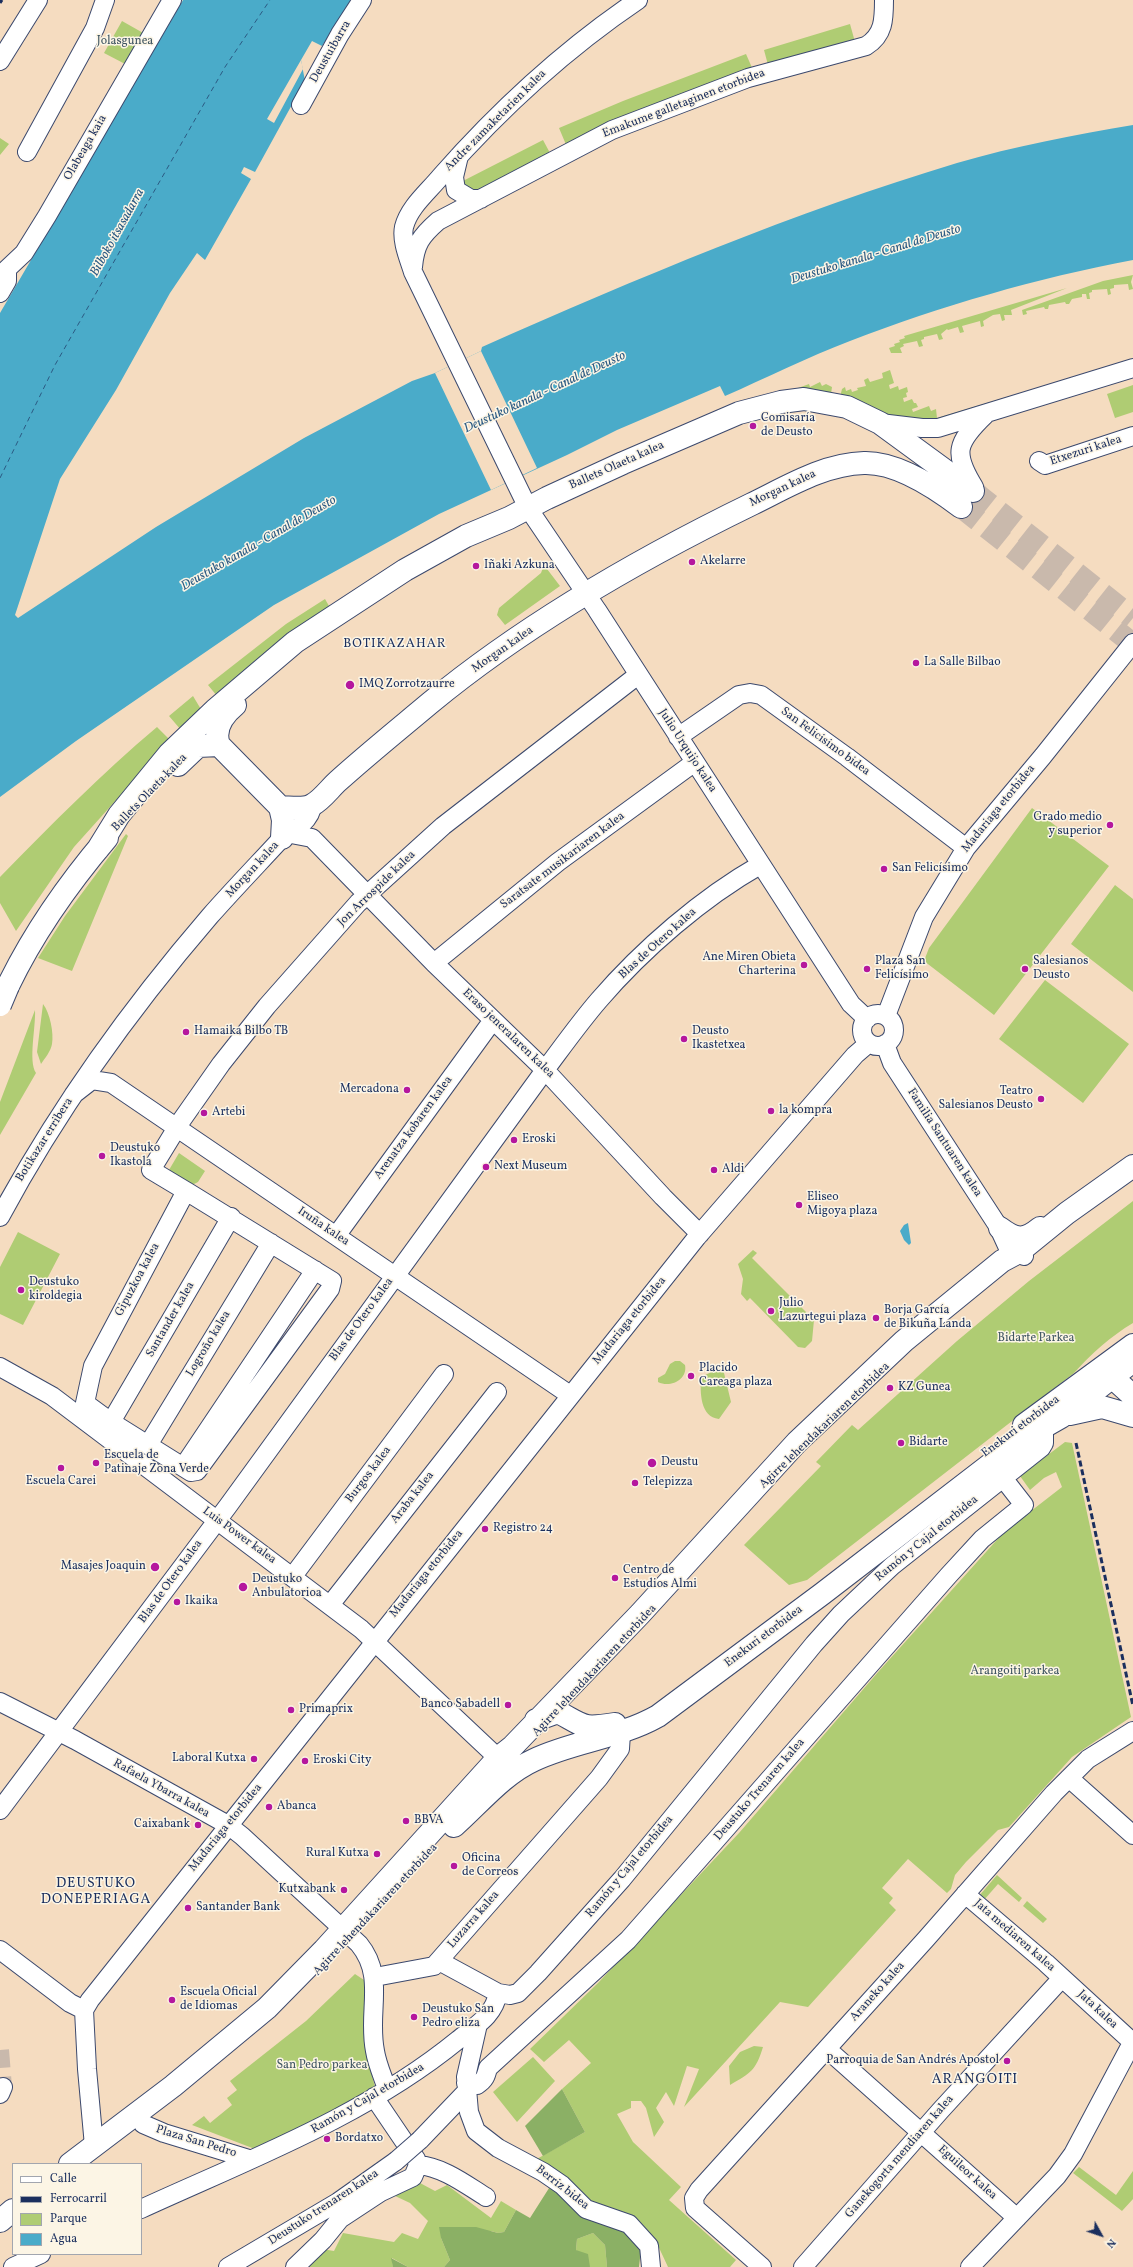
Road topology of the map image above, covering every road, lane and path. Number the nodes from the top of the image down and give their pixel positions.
1 (38, 0) edge
2 (105, 0) edge
3 (172, 0) edge
4 (362, 0) edge
5 (638, 0) edge
6 (884, 0) edge
7 (0, 61) edge
8 (301, 105) dead end
9 (26, 152) dead end
10 (460, 155) junction
11 (482, 199) junction
12 (3, 265) edge
13 (413, 272) junction
14 (0, 293) edge
15 (457, 362) joint
16 (1133, 368) edge
17 (986, 415) junction
18 (880, 423) junction
19 (1133, 436) edge
20 (1039, 462) dead end
21 (969, 495) junction
22 (528, 508) junction
23 (586, 594) junction
24 (315, 631) junction
25 (1133, 643) edge
26 (638, 675) junction
27 (678, 737) junction
28 (219, 745) junction
29 (695, 762) junction
30 (280, 807) junction
31 (312, 810) junction
32 (286, 836) junction
33 (312, 838) junction
34 (966, 848) junction
35 (98, 849) junction
36 (760, 865) junction
37 (368, 894) junction
38 (434, 963) junction
39 (4, 996) edge
40 (886, 1016) junction
41 (867, 1019) junction
42 (493, 1020) junction
43 (877, 1044) junction
44 (93, 1066) joint
45 (545, 1070) junction
46 (74, 1094) junction
47 (178, 1127) junction
48 (1133, 1166) edge
49 (1133, 1177) edge
50 (186, 1191) junction
51 (1067, 1213) junction
52 (0, 1217) edge
53 (231, 1217) junction
54 (700, 1234) junction
55 (336, 1236) junction
56 (271, 1243) junction
57 (1009, 1248) junction
58 (395, 1274) junction
59 (1133, 1346) edge
60 (1133, 1361) edge
61 (0, 1367) edge
62 (444, 1374) dead end
63 (1104, 1374) junction
64 (1069, 1391) junction
65 (497, 1392) dead end
66 (570, 1395) junction
67 (1133, 1396) edge
68 (1133, 1416) edge
69 (111, 1422) junction
70 (1052, 1422) junction
71 (148, 1445) junction
72 (1003, 1478) junction
73 (217, 1520) junction
74 (293, 1576) junction
75 (330, 1605) junction
76 (375, 1641) junction
77 (0, 1702) edge
78 (558, 1712) junction
79 (536, 1720) junction
80 (1133, 1731) edge
81 (58, 1732) junction
82 (621, 1733) junction
83 (498, 1758) junction
84 (1069, 1778) junction
85 (0, 1810) edge
86 (228, 1825) junction
87 (454, 1826) junction
88 (1133, 1835) edge
89 (965, 1894) junction
90 (348, 1933) junction
91 (0, 1950) edge
92 (439, 1961) junction
93 (375, 1977) junction
94 (1062, 1978) junction
95 (498, 1993) junction
96 (84, 2010) junction
97 (478, 2024) junction
98 (1133, 2041) edge
99 (827, 2049) junction
100 (466, 2087) junction
101 (380, 2093) junction
102 (143, 2124) junction
103 (922, 2132) junction
104 (92, 2155) edge
105 (249, 2159) junction
106 (72, 2163) edge
107 (418, 2165) junction
108 (359, 2197) junction
109 (486, 2197) dead end
110 (142, 2209) edge
111 (12, 2211) edge
112 (1017, 2218) junction
113 (0, 2220) edge
114 (12, 2227) edge
115 (0, 2236) edge
116 (39, 2255) edge
117 (13, 2267) edge
118 (228, 2267) edge
119 (295, 2267) edge
120 (651, 2267) edge
121 (762, 2267) edge
122 (803, 2267) edge
123 (970, 2267) edge

1 - 7 street
2 - 9 street
3 - 12 street, Olabeaga kaia
4 - 8 street, Deustuibarra
5 - 10 street, Andre zamaketarien kalea
6 - 11 street, Emakume galletaginen etorbidea
10 - 11 street
10 - 13 street, Andre zamaketarien kalea
11 - 13 street, Emakume galletaginen etorbidea
12 - 14 street, Olabeaga kaia
13 - 15 street, Andre zamaketarien kalea
15 - 22 street, Julio Urquijo kalea
16 - 17 street
17 - 18 street
17 - 21 street
18 - 21 main road, Ballets Olaeta kalea
18 - 22 main road, Ballets Olaeta kalea
19 - 20 street, Etxezuri kalea
21 - 23 main road, Morgan kalea
22 - 23 street, Julio Urquijo kalea
22 - 24 main road, Ballets Olaeta kalea
23 - 26 street, Julio Urquijo kalea
23 - 31 main road, Morgan kalea
24 - 28 main road, Ballets Olaeta kalea
24 - 35 main road, Ballets Olaeta kalea
25 - 34 street, Madariaga etorbidea
26 - 27 street, Julio Urquijo kalea
26 - 37 street, Jon Arrospide kalea
27 - 29 street, Julio Urquijo kalea
27 - 34 street, San Felicisimo bidea
28 - 30 main road
28 - 35 main road, Ballets Olaeta kalea
29 - 36 street, Julio Urquijo kalea
29 - 38 street, Saratsate musikariaren kalea
30 - 31 main road
30 - 32 main road
31 - 32 street, Morgan kalea
31 - 33 street
32 - 33 street
32 - 44 street, Morgan kalea
33 - 37 street, Eraso jeneralaren kalea
34 - 40 street, Madariaga etorbidea
35 - 39 main road, Ballets Olaeta kalea
36 - 41 street, Julio Urquijo kalea
36 - 45 street, Blas de Otero kalea
37 - 38 street, Eraso jeneralaren kalea
37 - 47 street, Jon Arrospide kalea
38 - 42 street, Eraso jeneralaren kalea
40 - 41 street
40 - 43 street
41 - 43 street
42 - 45 street, Eraso jeneralaren kalea
42 - 55 street, Arenatza kobaren kalea
43 - 54 street, Madariaga etorbidea
43 - 57 street, Familia Santuaren kalea
44 - 46 street, Botikazar erribera
45 - 54 street, Eraso jeneralaren kalea
45 - 58 street, Blas de Otero kalea
46 - 47 street, Iruña kalea
46 - 52 street, Botikazar erribera
47 - 50 street, Jon Arrospide kalea
47 - 55 street, Iruña kalea
48 - 51 main road, Agirre lehendakariaren etorbidea
49 - 57 main road, Agirre lehendakariaren etorbidea
50 - 53 street, Gipuzkoa kalea
50 - 69 street, Gipuzkoa kalea
51 - 57 main road, Agirre lehendakariaren etorbidea
51 - 57 main road, Agirre lehendakariaren etorbidea
53 - 56 street, Gipuzkoa kalea
53 - 69 street, Santander kalea
54 - 66 street, Madariaga etorbidea
55 - 58 street, Iruña kalea
56 - 71 street, Logroño kalea
56 - 71 street, Gipuzkoa kalea
57 - 78 main road, Agirre lehendakariaren etorbidea
57 - 79 main road, Agirre lehendakariaren etorbidea
58 - 66 street, Iruña kalea
58 - 73 street, Blas de Otero kalea
59 - 63 main road
60 - 63 main road
61 - 73 street, Luis Power kalea
62 - 74 street, Burgos kalea
63 - 64 main road, Enekuri etorbidea
63 - 67 main road
63 - 70 main road, Enekuri etorbidea
64 - 70 main road
64 - 78 main road, Enekuri etorbidea
65 - 75 street, Araba kalea
66 - 76 street, Madariaga etorbidea
68 - 70 main road, Enekuri etorbidea
69 - 71 street, Gipuzkoa kalea
70 - 72 street, Ramón y Cajal etorbidea
70 - 82 main road, Enekuri etorbidea
72 - 95 street, Ramón y Cajal etorbidea
72 - 100 street, Deustuko Trenaren kalea
73 - 74 street, Luis Power kalea
73 - 81 street, Blas de Otero kalea
74 - 75 street, Luis Power kalea
75 - 76 street, Luis Power kalea
76 - 83 street, Luis Power kalea
76 - 86 street, Madariaga etorbidea
77 - 81 street, Rafaela Ybarra kalea
78 - 79 main road
78 - 87 main road, Agirre lehendakariaren etorbidea
79 - 83 main road, Agirre lehendakariaren etorbidea
80 - 84 street, Araneko kalea
81 - 85 street, Blas de Otero kalea
81 - 86 street, Rafaela Ybarra kalea
82 - 87 main road, Enekuri etorbidea
82 - 92 street, Luzarra kalea
83 - 90 main road, Agirre lehendakariaren etorbidea
84 - 88 street
84 - 89 street, Araneko kalea
86 - 90 street, Rafaela Ybarra kalea
86 - 96 street, Madariaga etorbidea
87 - 90 main road, Agirre lehendakariaren etorbidea
89 - 94 street, Jata mediaren kalea
89 - 99 street, Araneko kalea
90 - 93 street, Rafaela Ybarra kalea
90 - 102 main road, Agirre lehendakariaren etorbidea
90 - 104 main road, Agirre lehendakariaren etorbidea
91 - 96 street
92 - 93 street, Luzarra kalea
92 - 95 street
93 - 101 street
94 - 98 street, Jata kalea
94 - 103 street, Ganekogorta mendiaren kalea
95 - 97 street, Ramón y Cajal etorbidea
96 - 104 street
97 - 100 street
97 - 101 street, Ramón y Cajal etorbidea
98 - 112 street
99 - 103 street, Eguileor kalea
99 - 121 street, Araneko kalea
100 - 108 street, Deustuko trenaren kalea, bridge
100 - 120 street, Berriz bidea
101 - 105 street, Ramón y Cajal etorbidea
101 - 107 street
102 - 104 main road, Agirre lehendakariaren etorbidea
102 - 105 street, Plaza San Pedro
103 - 112 street, Eguileor kalea
103 - 122 street, Ganekogorta mendiaren kalea
104 - 106 main road, Agirre lehendakariaren etorbidea
105 - 110 street, Ramón y Cajal etorbidea
107 - 108 street
107 - 109 street
108 - 118 street, Deustuko trenaren kalea
108 - 119 street
111 - 113 main road
112 - 123 street
114 - 115 main road
116 - 117 street

